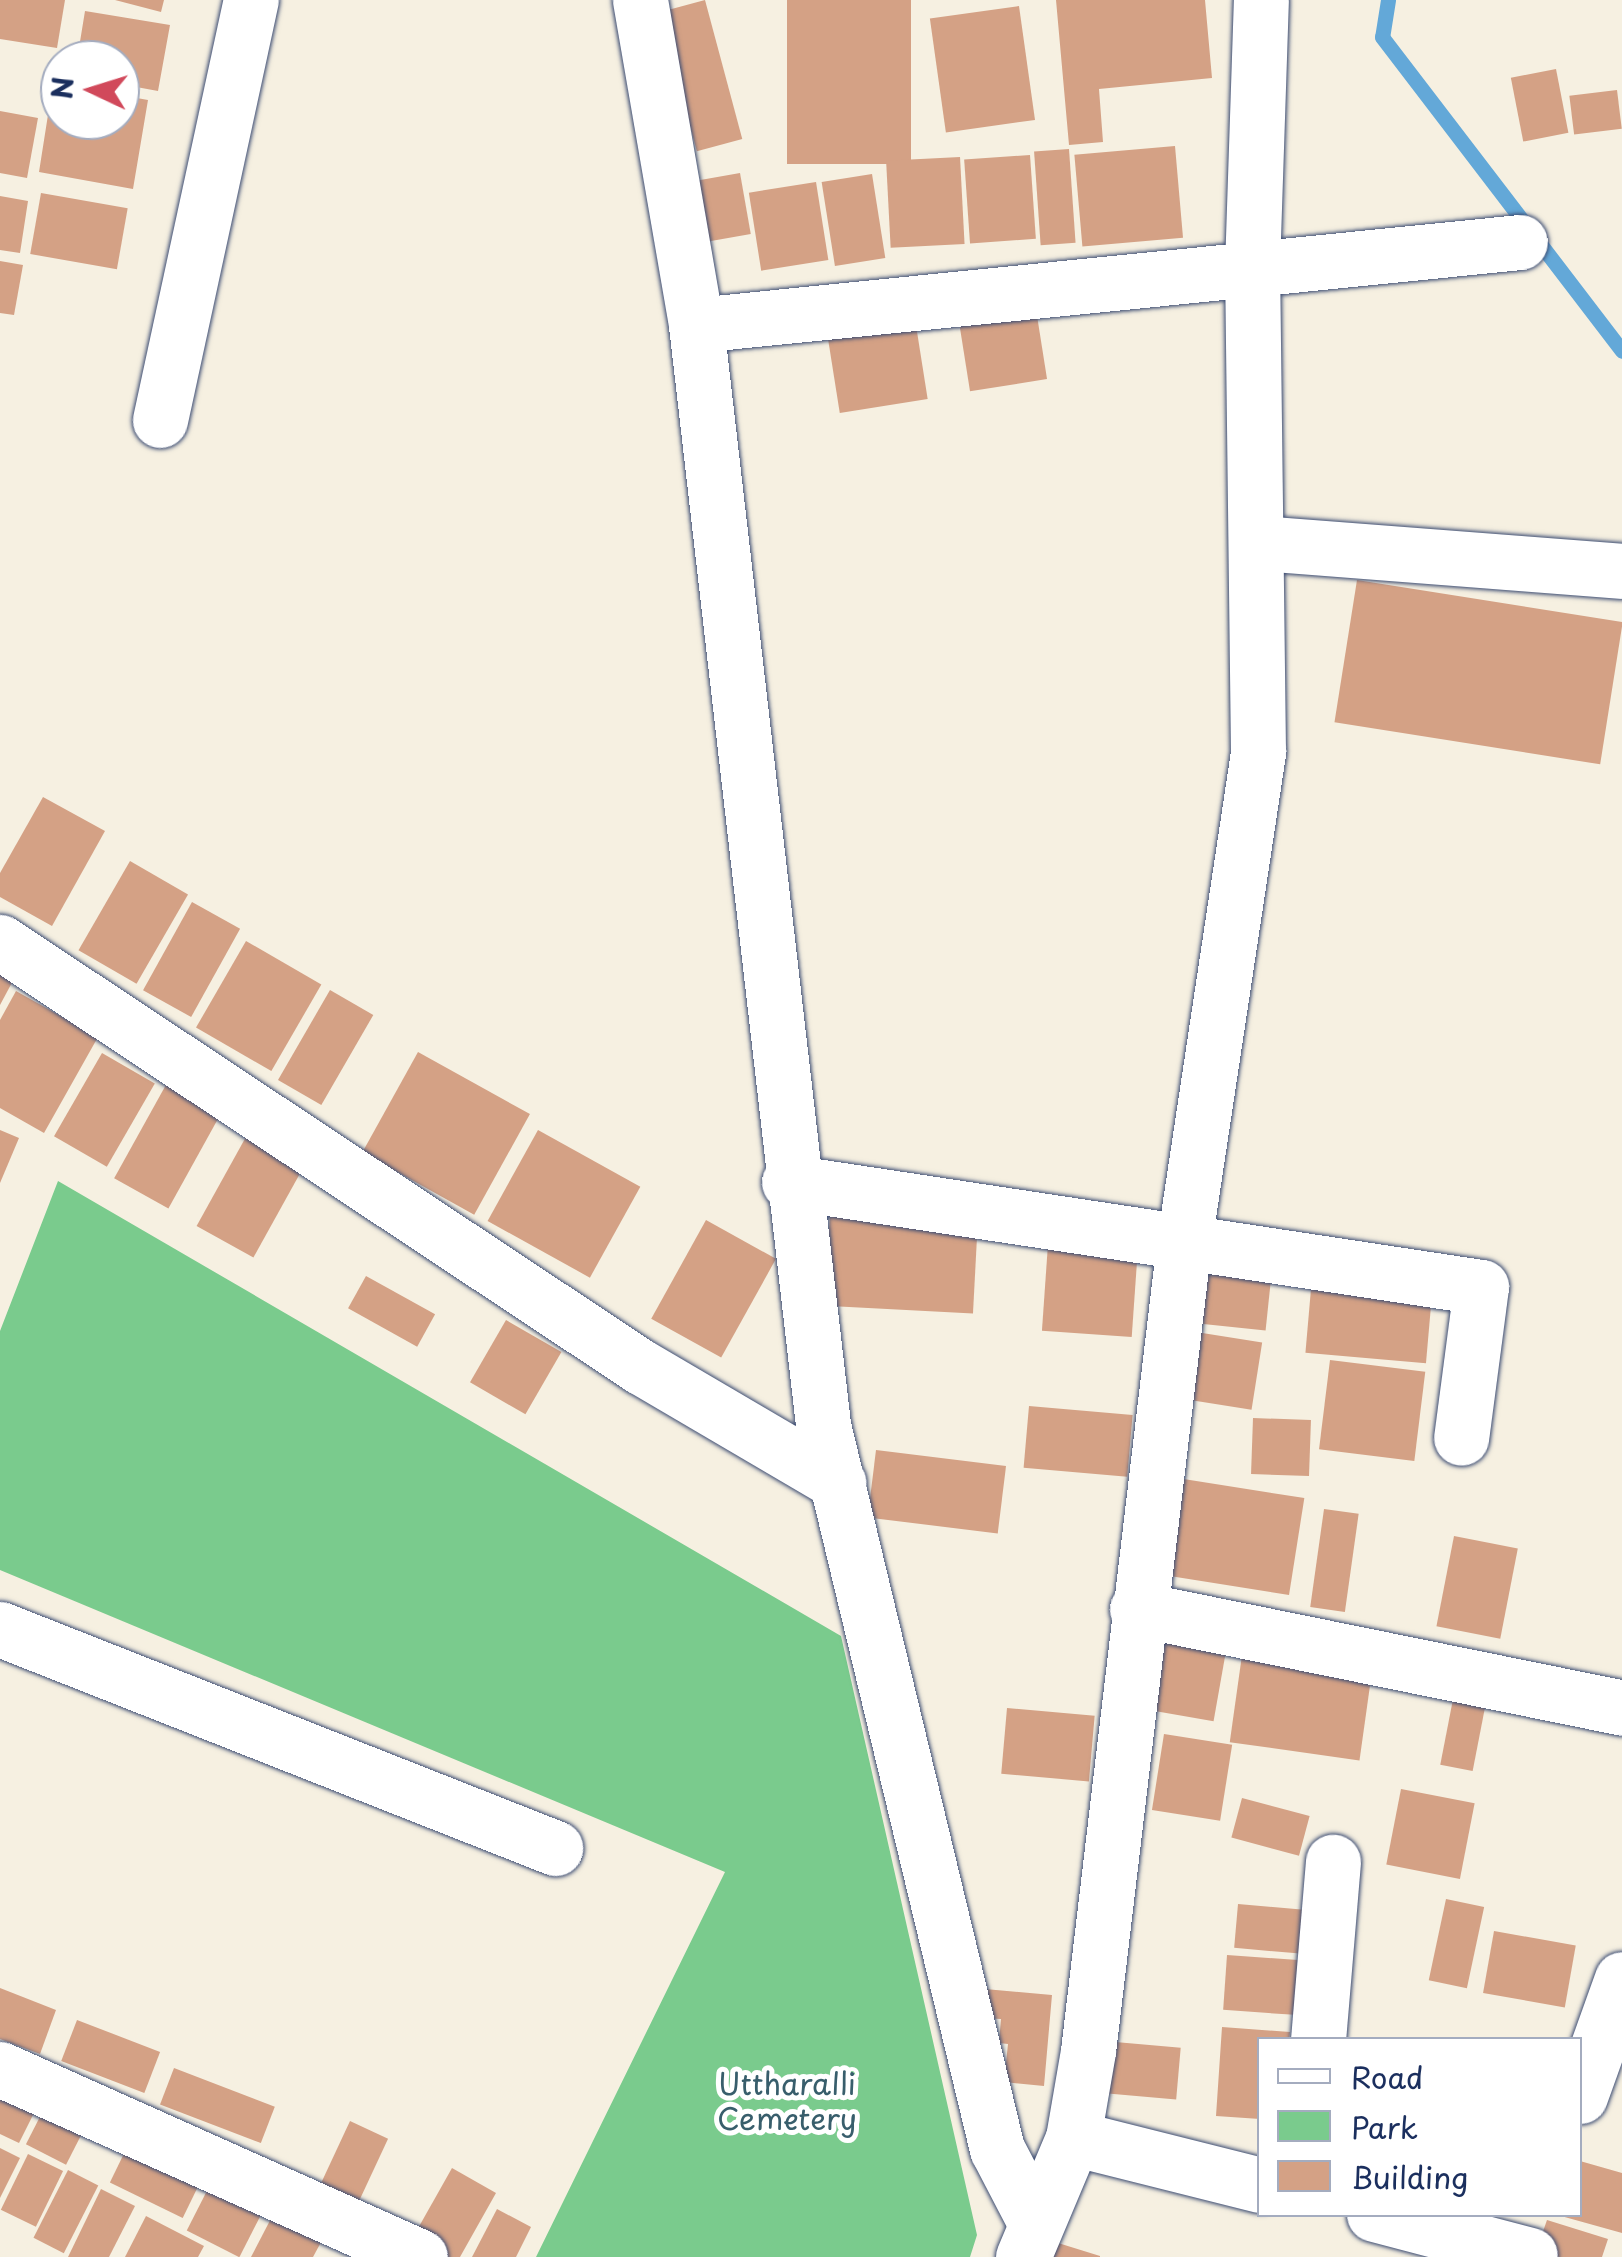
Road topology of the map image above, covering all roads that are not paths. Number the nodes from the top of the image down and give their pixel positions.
1 (251, 0) edge
2 (640, 0) edge
3 (1261, 0) edge
4 (1520, 242) dead end
5 (1252, 268) junction
6 (696, 325) junction
7 (160, 420) dead end
8 (1260, 543) junction
9 (1622, 571) edge
10 (0, 942) edge
11 (789, 1182) junction
12 (1184, 1242) junction
13 (1461, 1438) dead end
14 (839, 1483) junction
15 (1137, 1608) junction
16 (0, 1629) edge
17 (1622, 1708) edge
18 (556, 1848) dead end
19 (1332, 1862) dead end
20 (1618, 2010) edge
21 (1318, 2037) edge
22 (0, 2068) edge
23 (1582, 2091) edge
24 (1074, 2138) junction
25 (1257, 2184) edge
26 (1391, 2217) edge
27 (1029, 2238) edge
28 (1534, 2242) edge
29 (420, 2257) edge

1 - 7 street
2 - 6 street
3 - 5 street
4 - 5 street
5 - 6 street
5 - 8 street
6 - 11 street
8 - 9 street
8 - 12 street
10 - 14 street
11 - 12 street
11 - 14 street
12 - 13 street
12 - 15 street
14 - 27 street
15 - 17 street
15 - 24 street
16 - 18 street
19 - 21 street
20 - 23 street
22 - 29 street
24 - 25 street
24 - 27 street
26 - 28 street

